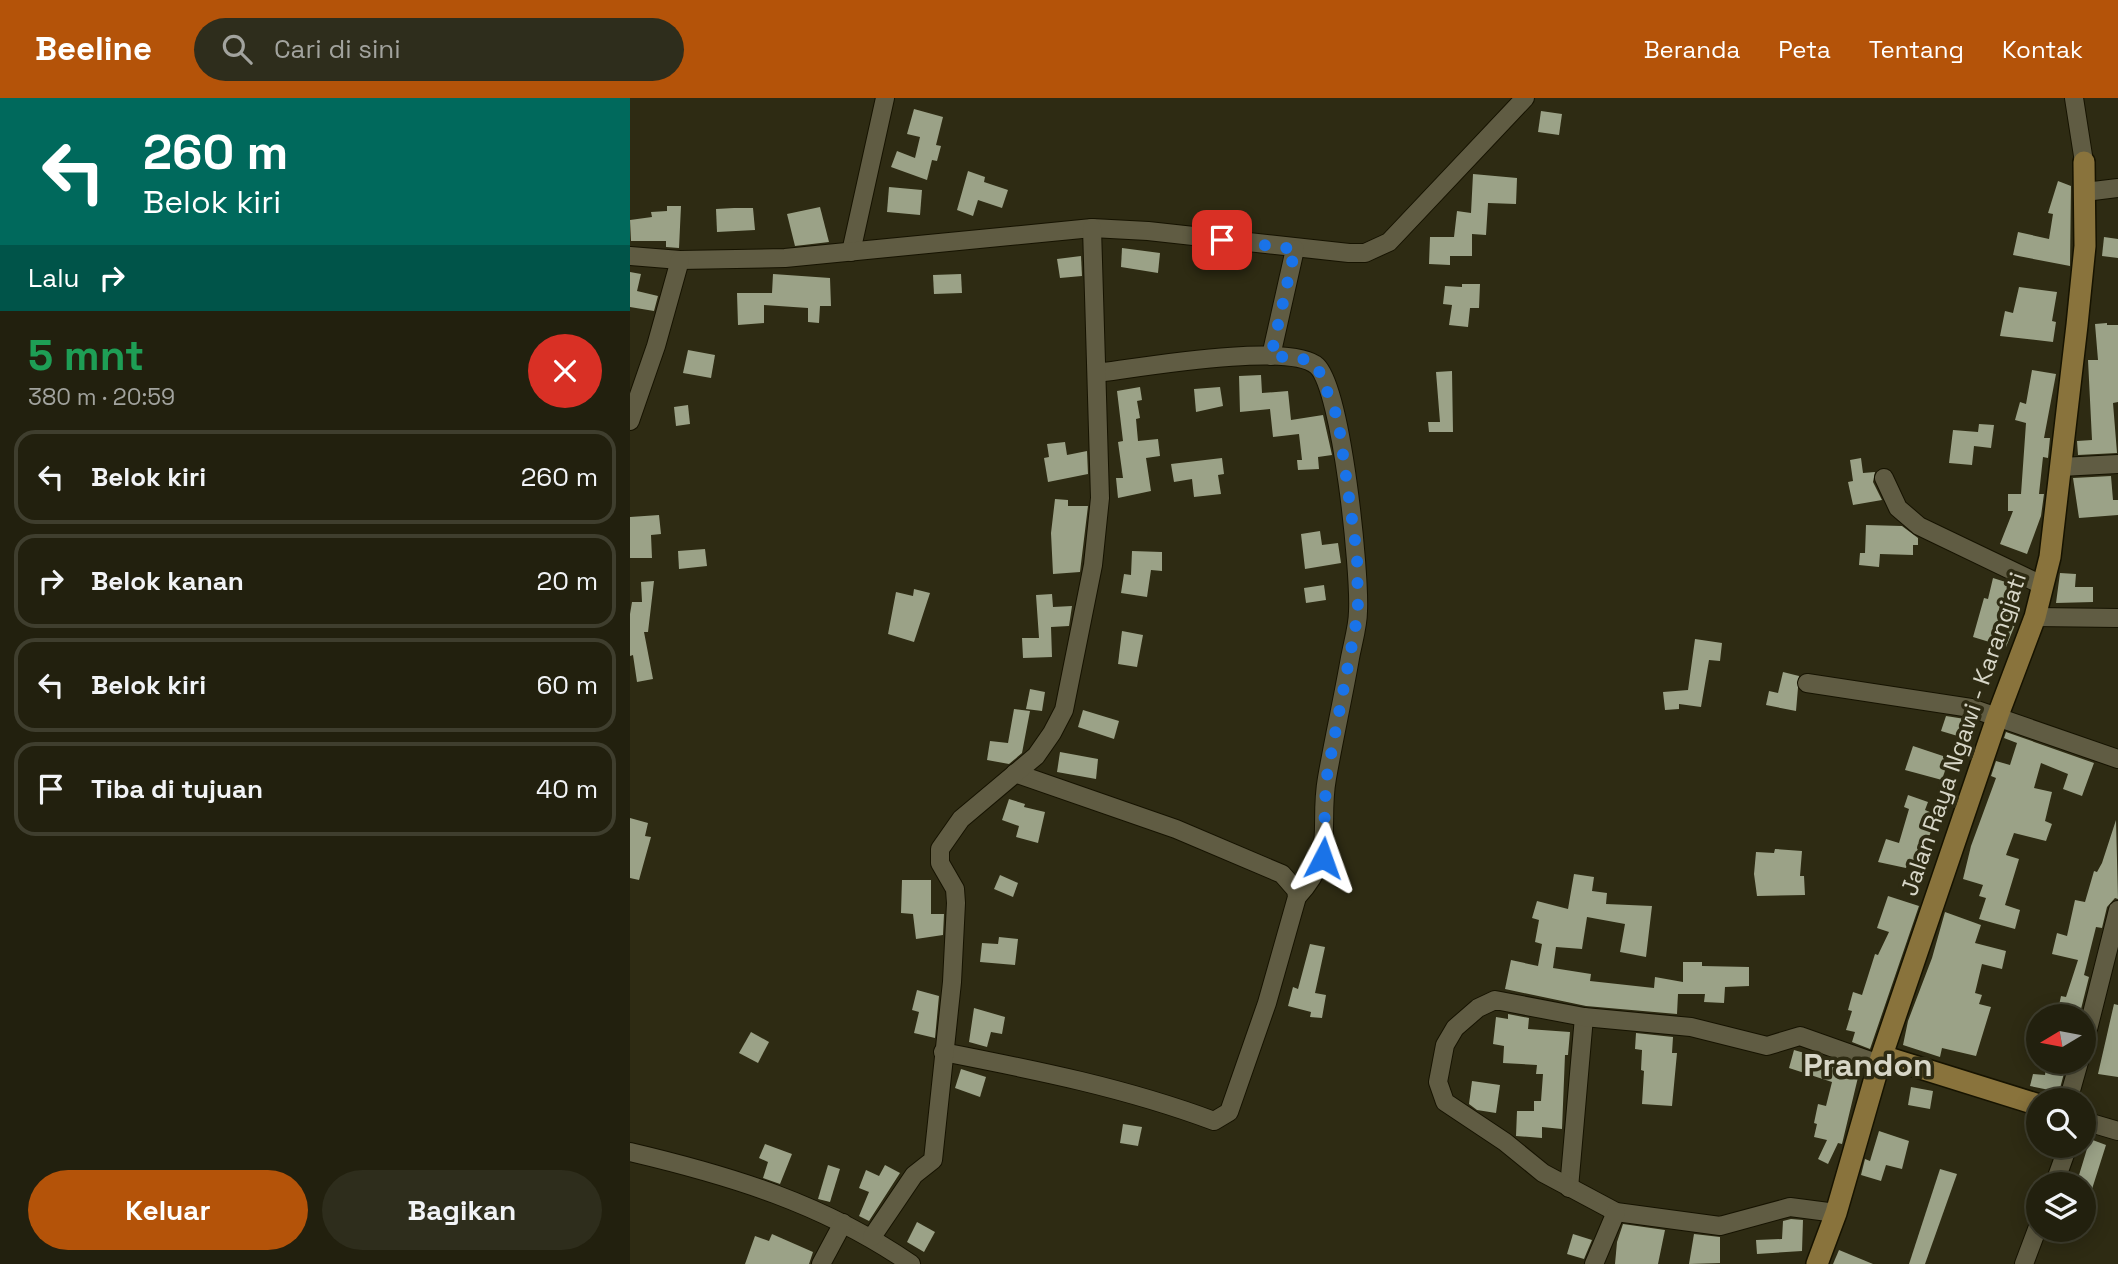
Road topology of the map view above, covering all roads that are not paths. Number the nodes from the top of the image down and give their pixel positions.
1 (885, 98) edge
2 (1525, 98) edge
3 (2074, 98) edge
4 (2084, 162) joint
5 (2118, 187) edge
6 (2085, 192) junction
7 (1092, 228) junction
8 (1295, 249) junction
9 (850, 252) junction
10 (630, 256) edge
11 (680, 260) junction
12 (1271, 356) junction
13 (1097, 373) junction
14 (630, 421) edge
15 (2118, 464) edge
16 (2061, 467) junction
17 (1884, 478) dead end
18 (2042, 585) junction
19 (2035, 617) junction
20 (2118, 618) edge
21 (1807, 683) dead end
22 (1997, 715) junction
23 (2118, 759) edge
24 (1015, 773) junction
25 (1297, 897) junction
26 (2118, 910) edge
27 (2094, 1004) edge
28 (1584, 1017) junction
29 (943, 1052) junction
30 (1880, 1060) junction
31 (2026, 1101) edge
32 (2096, 1125) edge
33 (2118, 1131) edge
34 (630, 1152) edge
35 (1569, 1188) junction
36 (1616, 1212) junction
37 (1836, 1213) junction
38 (843, 1223) junction
39 (872, 1237) junction
40 (2032, 1242) edge
41 (821, 1264) edge
42 (911, 1264) edge
43 (1594, 1264) edge
44 (1816, 1264) edge
45 (2024, 1264) edge

1 - 9 street
2 - 8 street
3 - 4 street, Jalan Raya Ngawi - Karangjati
4 - 6 main road, Jalan Raya Ngawi - Karangjati
5 - 6 street
6 - 16 main road, Jalan Raya Ngawi - Karangjati
7 - 8 street
7 - 9 street
7 - 13 street
8 - 12 street
9 - 11 street
10 - 11 street
11 - 14 street
12 - 13 street
12 - 25 street
13 - 24 street
15 - 16 street
16 - 18 main road, Jalan Raya Ngawi - Karangjati
17 - 18 street
18 - 19 main road, Jalan Raya Ngawi - Karangjati
19 - 20 street
19 - 22 main road, Jalan Raya Ngawi - Karangjati
21 - 22 street
22 - 23 street
22 - 30 main road, Jalan Raya Ngawi - Karangjati
24 - 25 street
24 - 29 street
25 - 29 street
26 - 27 street
28 - 30 street
28 - 35 street
28 - 35 street
29 - 39 street
30 - 31 main road
30 - 37 main road, Jalan Raya Ngawi - Karangjati
32 - 33 street
34 - 38 street
35 - 36 street
36 - 37 street
36 - 43 street
37 - 44 main road, Jalan Raya Ngawi - Karangjati
38 - 39 street
38 - 41 street
39 - 42 street
40 - 45 street

